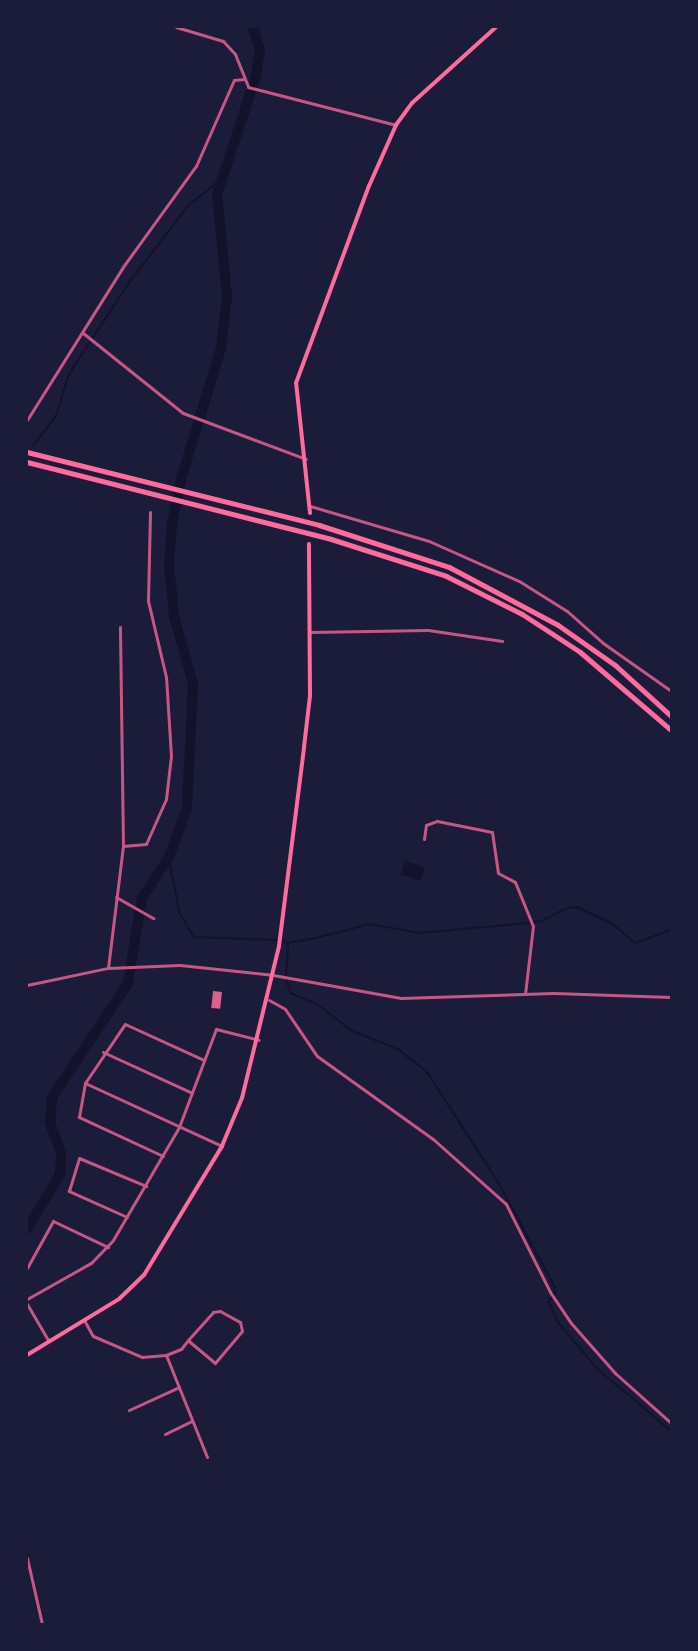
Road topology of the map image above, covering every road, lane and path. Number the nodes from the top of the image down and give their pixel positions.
1 (176, 27) edge
2 (496, 27) edge
3 (244, 79) junction
4 (396, 125) junction
5 (83, 333) junction
6 (27, 420) edge
7 (27, 452) edge
8 (306, 459) junction
9 (27, 462) edge
10 (310, 506) junction
11 (150, 512) dead end
12 (310, 513) dead end
13 (309, 544) dead end
14 (120, 627) dead end
15 (310, 632) junction
16 (502, 640) dead end
17 (671, 691) edge
18 (671, 716) edge
19 (671, 730) edge
20 (424, 839) dead end
21 (123, 846) junction
22 (116, 897) junction
23 (153, 918) dead end
24 (108, 968) junction
25 (273, 975) junction
26 (27, 985) edge
27 (524, 995) junction
28 (671, 997) edge
29 (268, 1000) junction
30 (259, 1040) junction
31 (103, 1052) junction
32 (204, 1060) junction
33 (85, 1083) junction
34 (192, 1093) junction
35 (179, 1127) junction
36 (222, 1146) junction
37 (163, 1156) junction
38 (146, 1186) junction
39 (127, 1217) junction
40 (108, 1247) junction
41 (27, 1268) edge
42 (27, 1302) edge
43 (84, 1320) junction
44 (48, 1340) junction
45 (188, 1340) junction
46 (27, 1355) edge
47 (166, 1355) junction
48 (180, 1386) junction
49 (129, 1410) dead end
50 (192, 1420) junction
51 (671, 1423) edge
52 (165, 1434) dead end
53 (207, 1456) dead end
54 (27, 1557) edge
55 (42, 1624) edge

1 - 3 street
2 - 4 main road
3 - 4 street
3 - 5 street
4 - 8 main road
5 - 6 street
5 - 8 street
7 - 18 highway
8 - 10 main road
9 - 19 highway
10 - 12 main road
10 - 17 street
11 - 21 street
13 - 15 main road
14 - 21 street
15 - 16 street
15 - 25 main road
20 - 27 street
21 - 22 street
22 - 23 street
22 - 24 street
24 - 25 street
24 - 26 street
25 - 27 street
25 - 29 main road
27 - 28 street
29 - 30 main road
29 - 51 street
30 - 32 street
30 - 36 main road
31 - 32 street
31 - 33 street
31 - 34 street
32 - 34 street
33 - 35 street
33 - 37 street
34 - 35 street
35 - 36 street
35 - 37 street
36 - 43 main road
37 - 38 street
38 - 39 street
38 - 39 street
39 - 40 street
40 - 41 street
40 - 42 street
42 - 44 street
43 - 44 main road
43 - 47 street
44 - 46 main road
45 - 45 street
45 - 47 street
47 - 48 street
48 - 49 street
48 - 50 street
50 - 52 street
50 - 53 street
54 - 55 street

